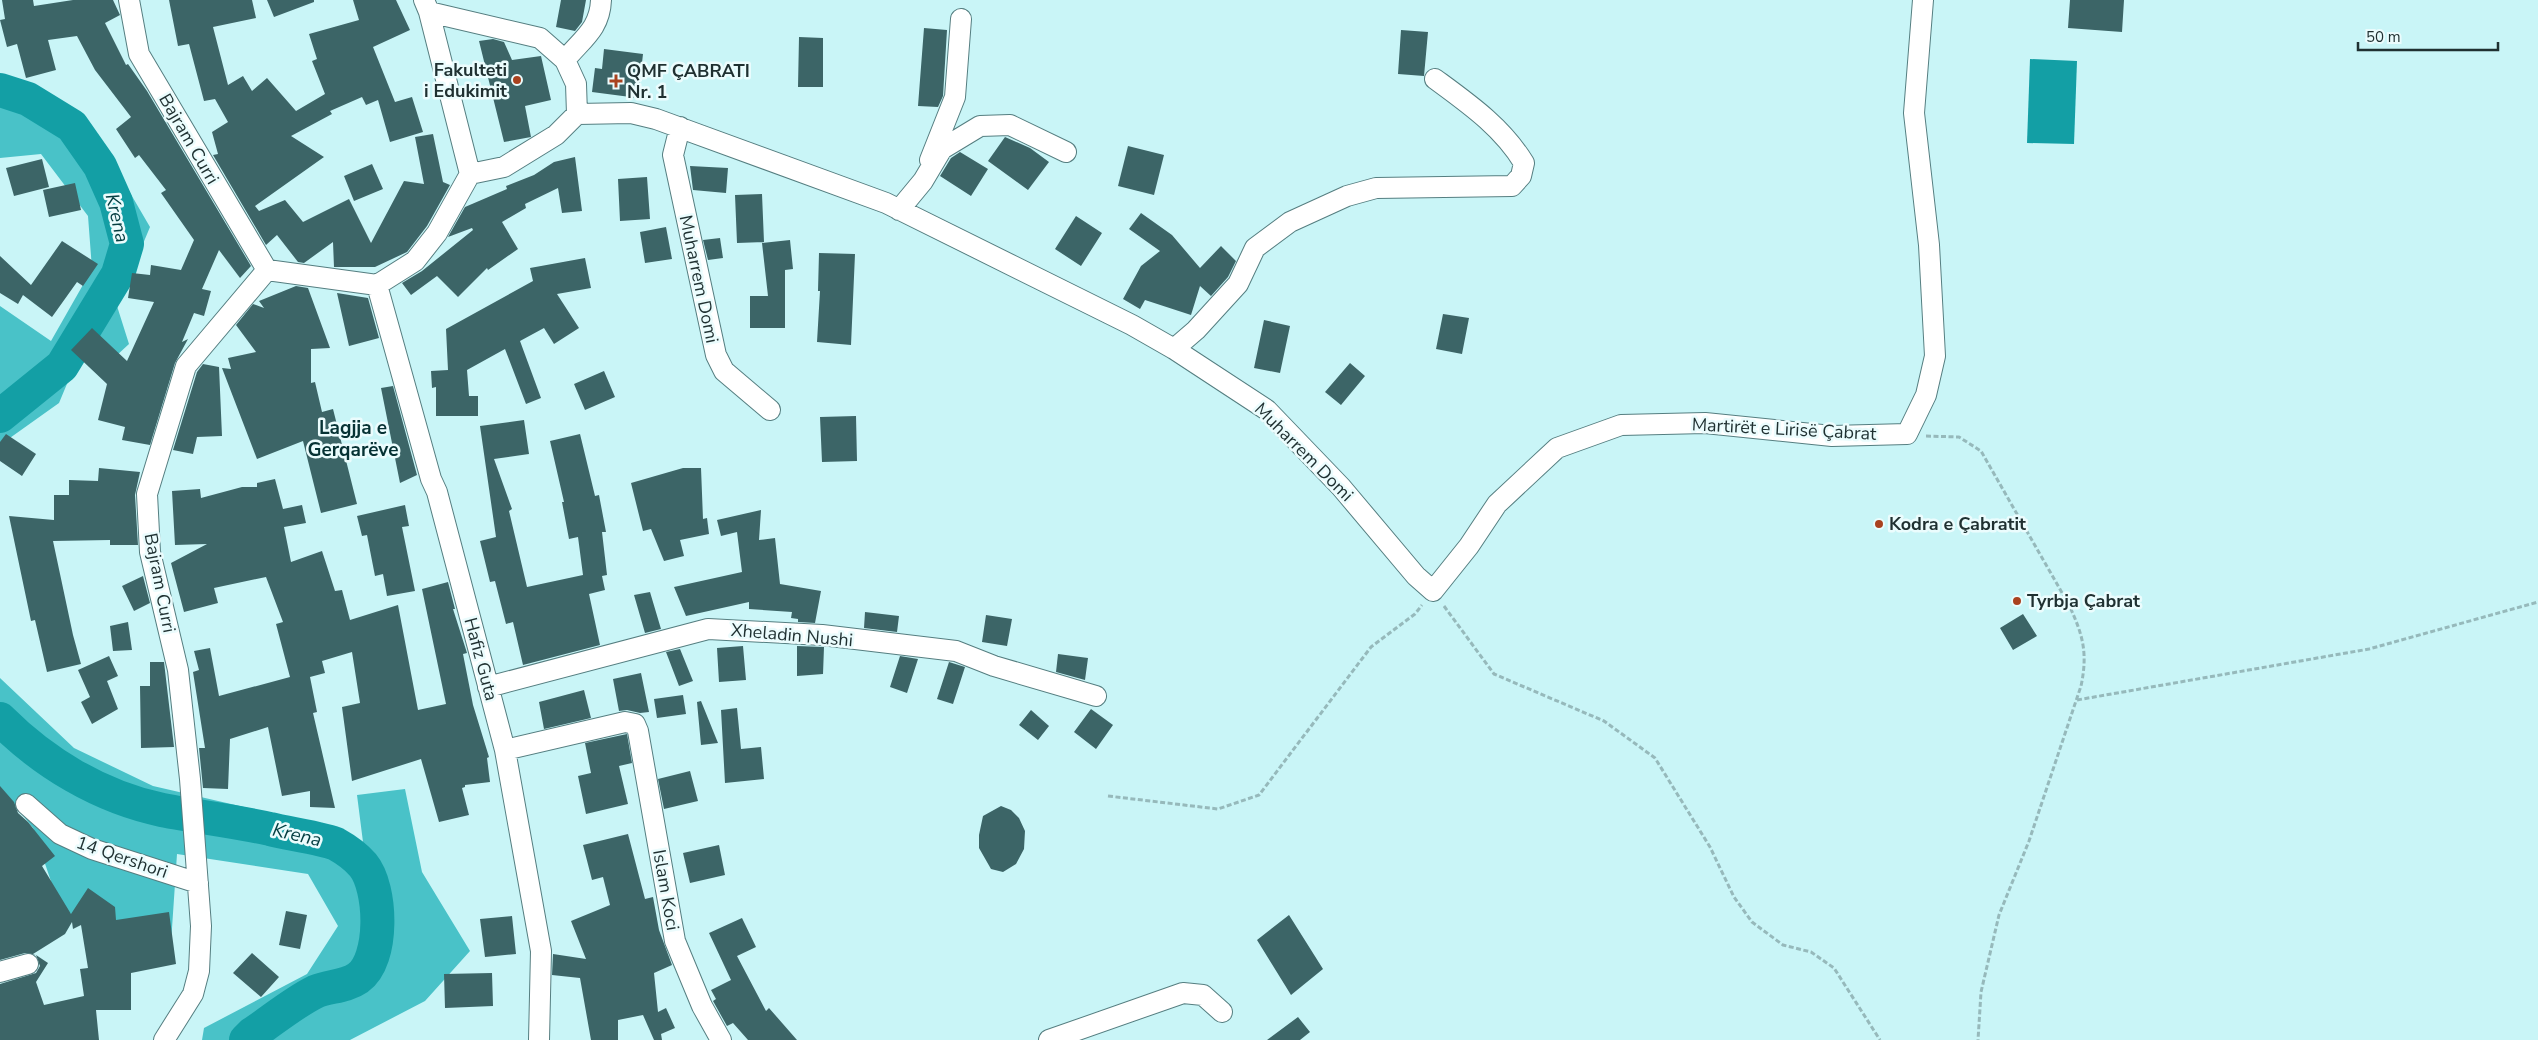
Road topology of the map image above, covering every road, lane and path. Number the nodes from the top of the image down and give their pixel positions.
1 (129, 0) edge
2 (601, 0) edge
3 (1923, 0) edge
4 (426, 6) edge
5 (961, 19) dead end
6 (565, 60) junction
7 (1435, 79) dead end
8 (577, 114) junction
9 (680, 127) junction
10 (1066, 152) dead end
11 (470, 174) junction
12 (923, 181) junction
13 (899, 210) junction
14 (267, 270) junction
15 (377, 285) junction
16 (1174, 348) junction
17 (770, 410) dead end
18 (1907, 434) junction
19 (1433, 591) junction
20 (2538, 602) edge
21 (488, 687) junction
22 (1096, 696) dead end
23 (2077, 700) junction
24 (506, 750) junction
25 (1108, 796) dead end
26 (26, 804) dead end
27 (198, 875) junction
28 (28, 964) dead end
29 (0, 972) edge
30 (1222, 1012) dead end
31 (164, 1040) edge
32 (539, 1040) edge
33 (721, 1040) edge
34 (1049, 1040) edge
35 (1880, 1040) edge
36 (1978, 1040) edge

1 - 14 street, Bajram Curri
2 - 6 street
3 - 18 street
4 - 6 street
4 - 11 street
5 - 12 street
6 - 8 street
7 - 16 street
8 - 9 street, Muharrem Domi
8 - 11 street
9 - 13 street, Muharrem Domi
9 - 17 street, Muharrem Domi
10 - 12 street
11 - 15 street
12 - 13 street
13 - 16 street, Muharrem Domi
14 - 15 street
14 - 27 street, Bajram Curri
15 - 21 street, Hafiz Guta
16 - 19 street, Muharrem Domi
18 - 19 street, Martirët e Lirisë Çabrat
18 - 23 path
19 - 25 path
19 - 35 path
20 - 23 path
21 - 22 street, Xheladin Nushi
21 - 24 street, Hafiz Guta
23 - 36 path
24 - 32 street, Hafiz Guta
24 - 33 street, Islam Koci
26 - 27 street, 14 Qershori
27 - 31 street, Bajram Curri
28 - 29 street
30 - 34 street

